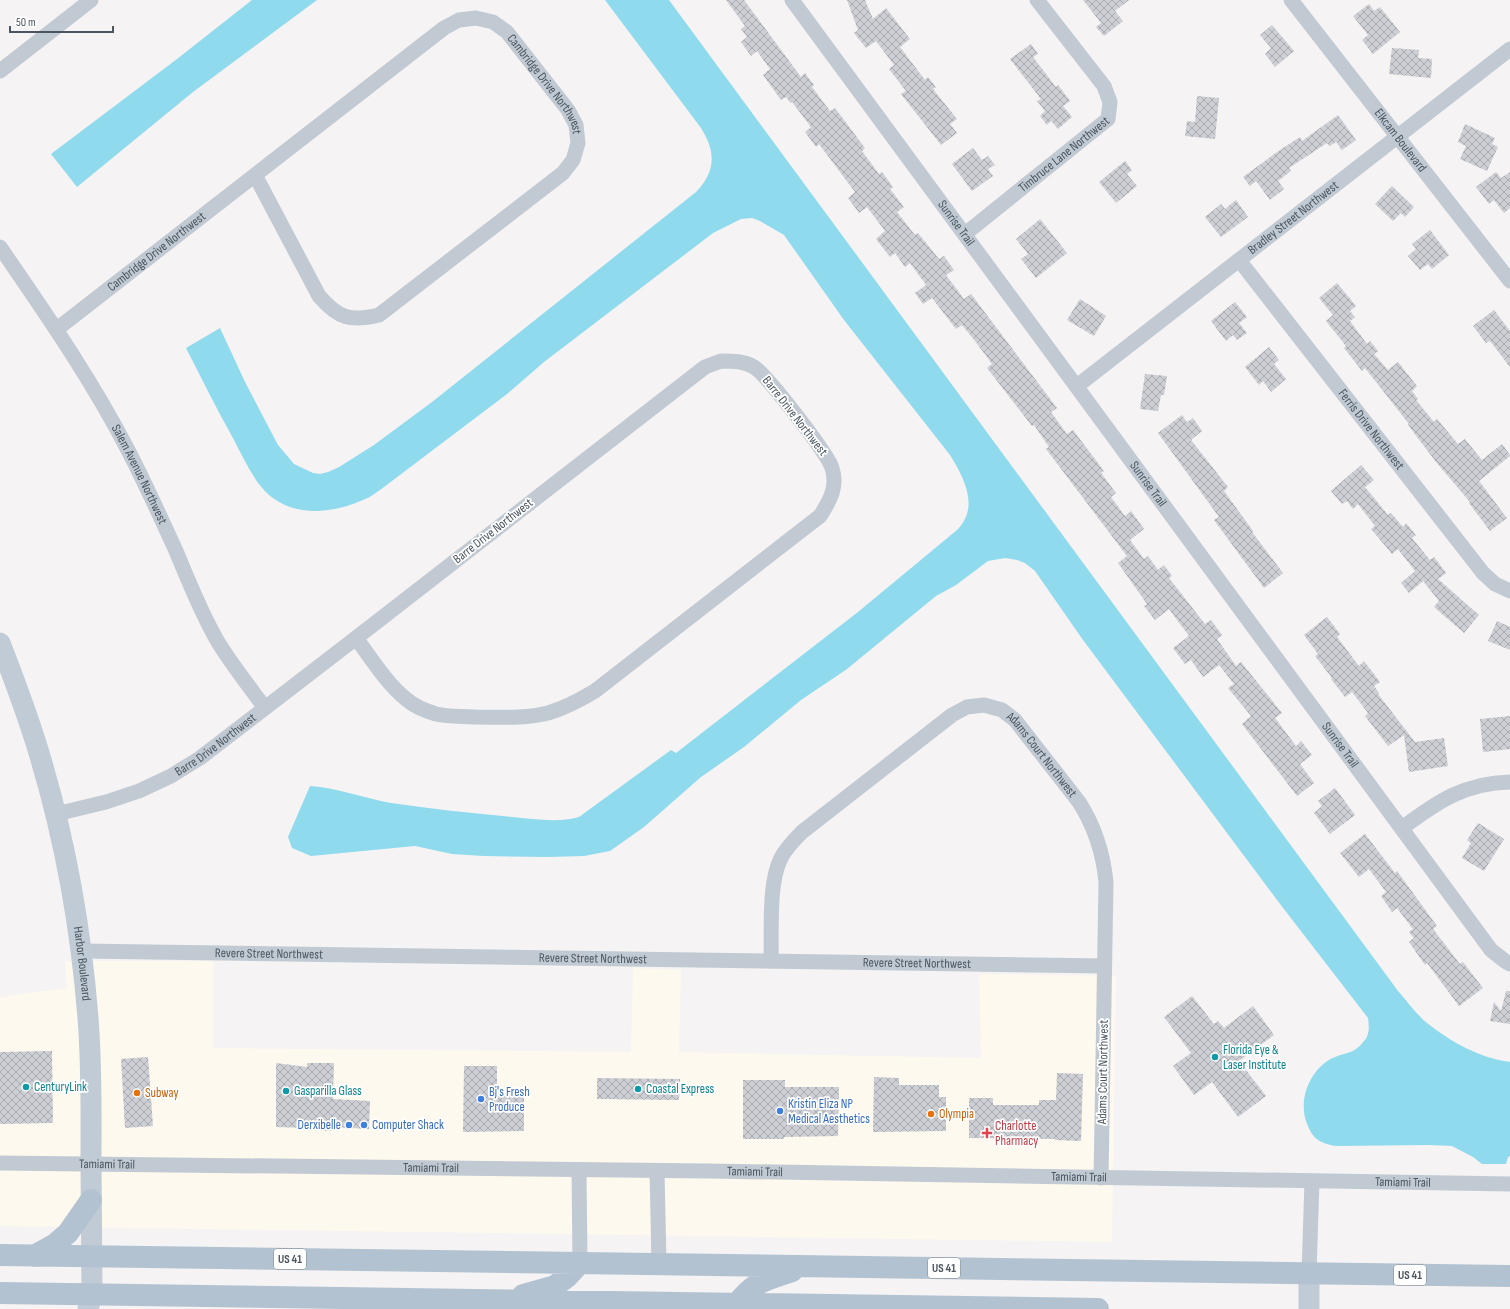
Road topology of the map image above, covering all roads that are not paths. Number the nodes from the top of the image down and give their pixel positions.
1 (91, 0) edge
2 (792, 0) edge
3 (1037, 0) edge
4 (1291, 0) edge
5 (1510, 49) edge
6 (0, 71) edge
7 (1398, 136) junction
8 (255, 175) junction
9 (965, 234) junction
10 (0, 248) edge
11 (1239, 260) junction
12 (1510, 281) edge
13 (57, 329) junction
14 (1077, 386) junction
15 (1510, 591) edge
16 (356, 638) junction
17 (0, 643) edge
18 (265, 708) junction
19 (1510, 782) edge
20 (56, 814) junction
21 (1402, 828) junction
22 (82, 951) junction
23 (772, 962) junction
24 (1510, 964) edge
25 (1104, 966) junction
26 (0, 1162) edge
27 (91, 1164) junction
28 (579, 1171) junction
29 (657, 1171) junction
30 (1101, 1178) junction
31 (1312, 1181) junction
32 (1510, 1184) edge
33 (92, 1200) junction
34 (0, 1255) edge
35 (34, 1256) junction
36 (92, 1256) junction
37 (580, 1263) junction
38 (658, 1264) junction
39 (808, 1266) junction
40 (1309, 1273) junction
41 (1510, 1276) edge
42 (0, 1293) edge
43 (32, 1294) junction
44 (162, 1296) junction
45 (505, 1301) junction
46 (93, 1304) edge
47 (738, 1304) junction
48 (50, 1309) edge
49 (129, 1309) edge
50 (1098, 1309) edge
51 (1309, 1309) edge

1 - 6 street
2 - 9 street, Sunrise Trail
3 - 9 street, Timbruce Lane Northwest
4 - 7 street, Elkcam Boulevard
5 - 7 street, Bradley Street Northwest
7 - 11 street, Bradley Street Northwest
7 - 12 street, Elkcam Boulevard
8 - 8 street, Cambridge Drive Northwest
8 - 13 street, Cambridge Drive Northwest
9 - 14 street, Sunrise Trail
10 - 13 street, Salem Avenue Northwest
11 - 14 street, Bradley Street Northwest
11 - 15 street, Ferris Drive Northwest
13 - 18 street, Salem Avenue Northwest
14 - 21 street, Sunrise Trail
16 - 16 street, Barre Drive Northwest
16 - 18 street, Barre Drive Northwest
17 - 20 street, Harbor Boulevard
18 - 20 street, Barre Drive Northwest
19 - 21 street
20 - 22 street, Harbor Boulevard
21 - 24 street, Sunrise Trail
22 - 23 street, Revere Street Northwest
22 - 27 street, Harbor Boulevard
23 - 25 street, Revere Street Northwest
23 - 25 street, Adams Court Northwest
25 - 30 street, Adams Court Northwest
26 - 27 street, Tamiami Trail
27 - 28 street, Tamiami Trail
27 - 33 street, Harbor Boulevard
28 - 29 street, Tamiami Trail
28 - 37 street
29 - 30 street, Tamiami Trail
29 - 38 street
30 - 31 street, Tamiami Trail
31 - 32 street, Tamiami Trail
31 - 40 street
33 - 35 main road
33 - 36 street, Harbor Boulevard
34 - 35 main road, US 41
35 - 36 main road, US 41
36 - 37 main road, US 41
36 - 46 street, Harbor Boulevard
37 - 38 main road, US 41
37 - 45 main road
38 - 39 main road, US 41
39 - 40 main road, US 41
39 - 47 main road
40 - 41 main road, US 41
40 - 51 street
42 - 43 main road
43 - 46 main road
43 - 48 main road
44 - 45 main road
44 - 46 main road
44 - 49 main road
45 - 47 main road
47 - 50 main road

